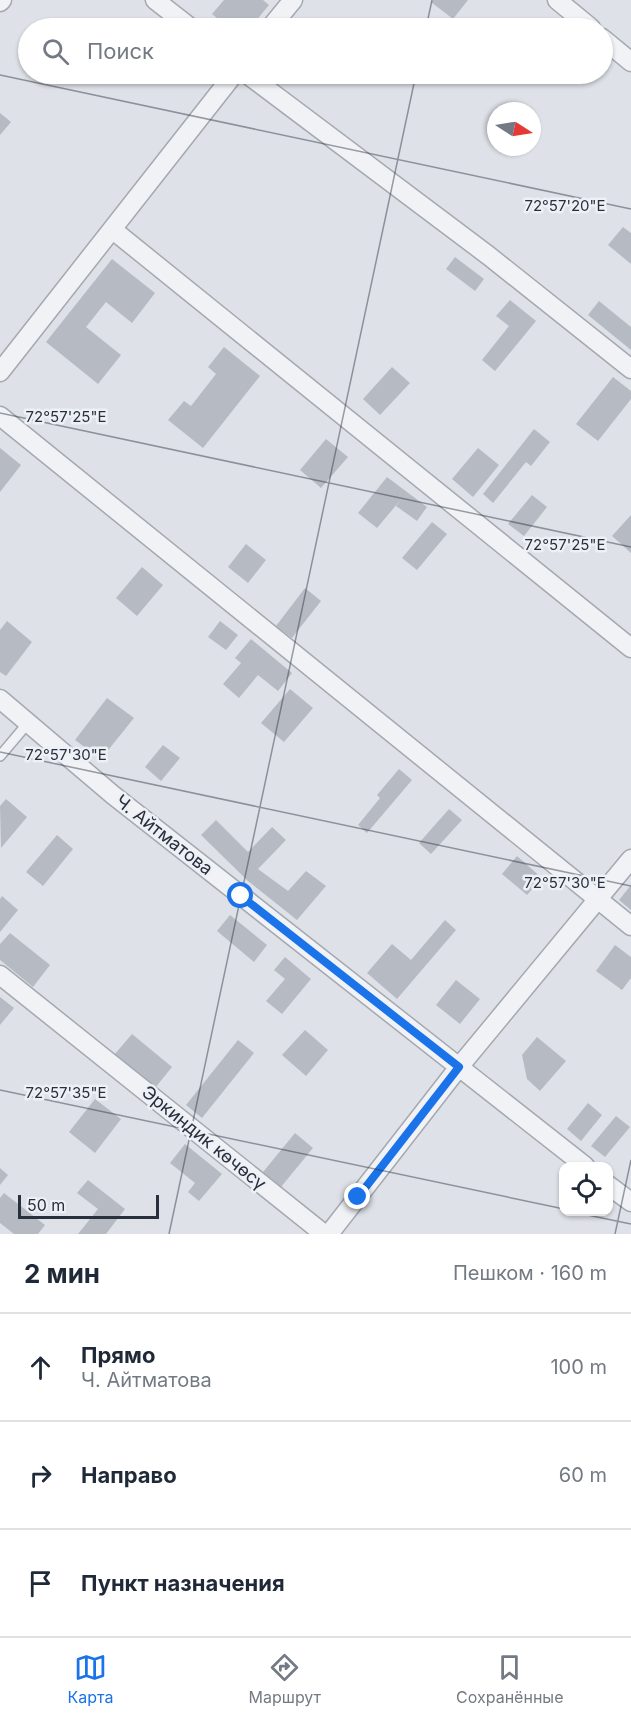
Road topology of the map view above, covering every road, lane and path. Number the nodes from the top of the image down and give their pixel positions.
1 (155, 0) edge
2 (293, 0) edge
3 (557, 0) edge
4 (178, 18) edge
5 (278, 18) edge
6 (579, 18) edge
7 (613, 47) edge
8 (631, 62) edge
9 (226, 84) edge
10 (260, 84) edge
11 (113, 230) junction
12 (631, 369) edge
13 (0, 372) edge
14 (0, 416) edge
15 (631, 648) edge
16 (0, 699) edge
17 (28, 723) junction
18 (0, 756) edge
19 (631, 859) edge
20 (598, 899) junction
21 (631, 926) edge
22 (0, 975) edge
23 (459, 1067) junction
24 (579, 1162) edge
25 (613, 1188) edge
26 (631, 1202) edge
27 (324, 1234) edge
28 (328, 1234) edge

1 - 4 street
2 - 5 street
3 - 6 street
7 - 8 street
9 - 11 street
10 - 12 street
11 - 13 street
11 - 15 street
14 - 20 street
16 - 17 street, Ч. Айтматова
17 - 18 lane
17 - 23 street, Ч. Айтматова
19 - 20 street
20 - 21 street
20 - 23 street
22 - 27 street, Эркиндик көчөсү
23 - 24 street, Ч. Айтматова
23 - 28 street
25 - 26 street

